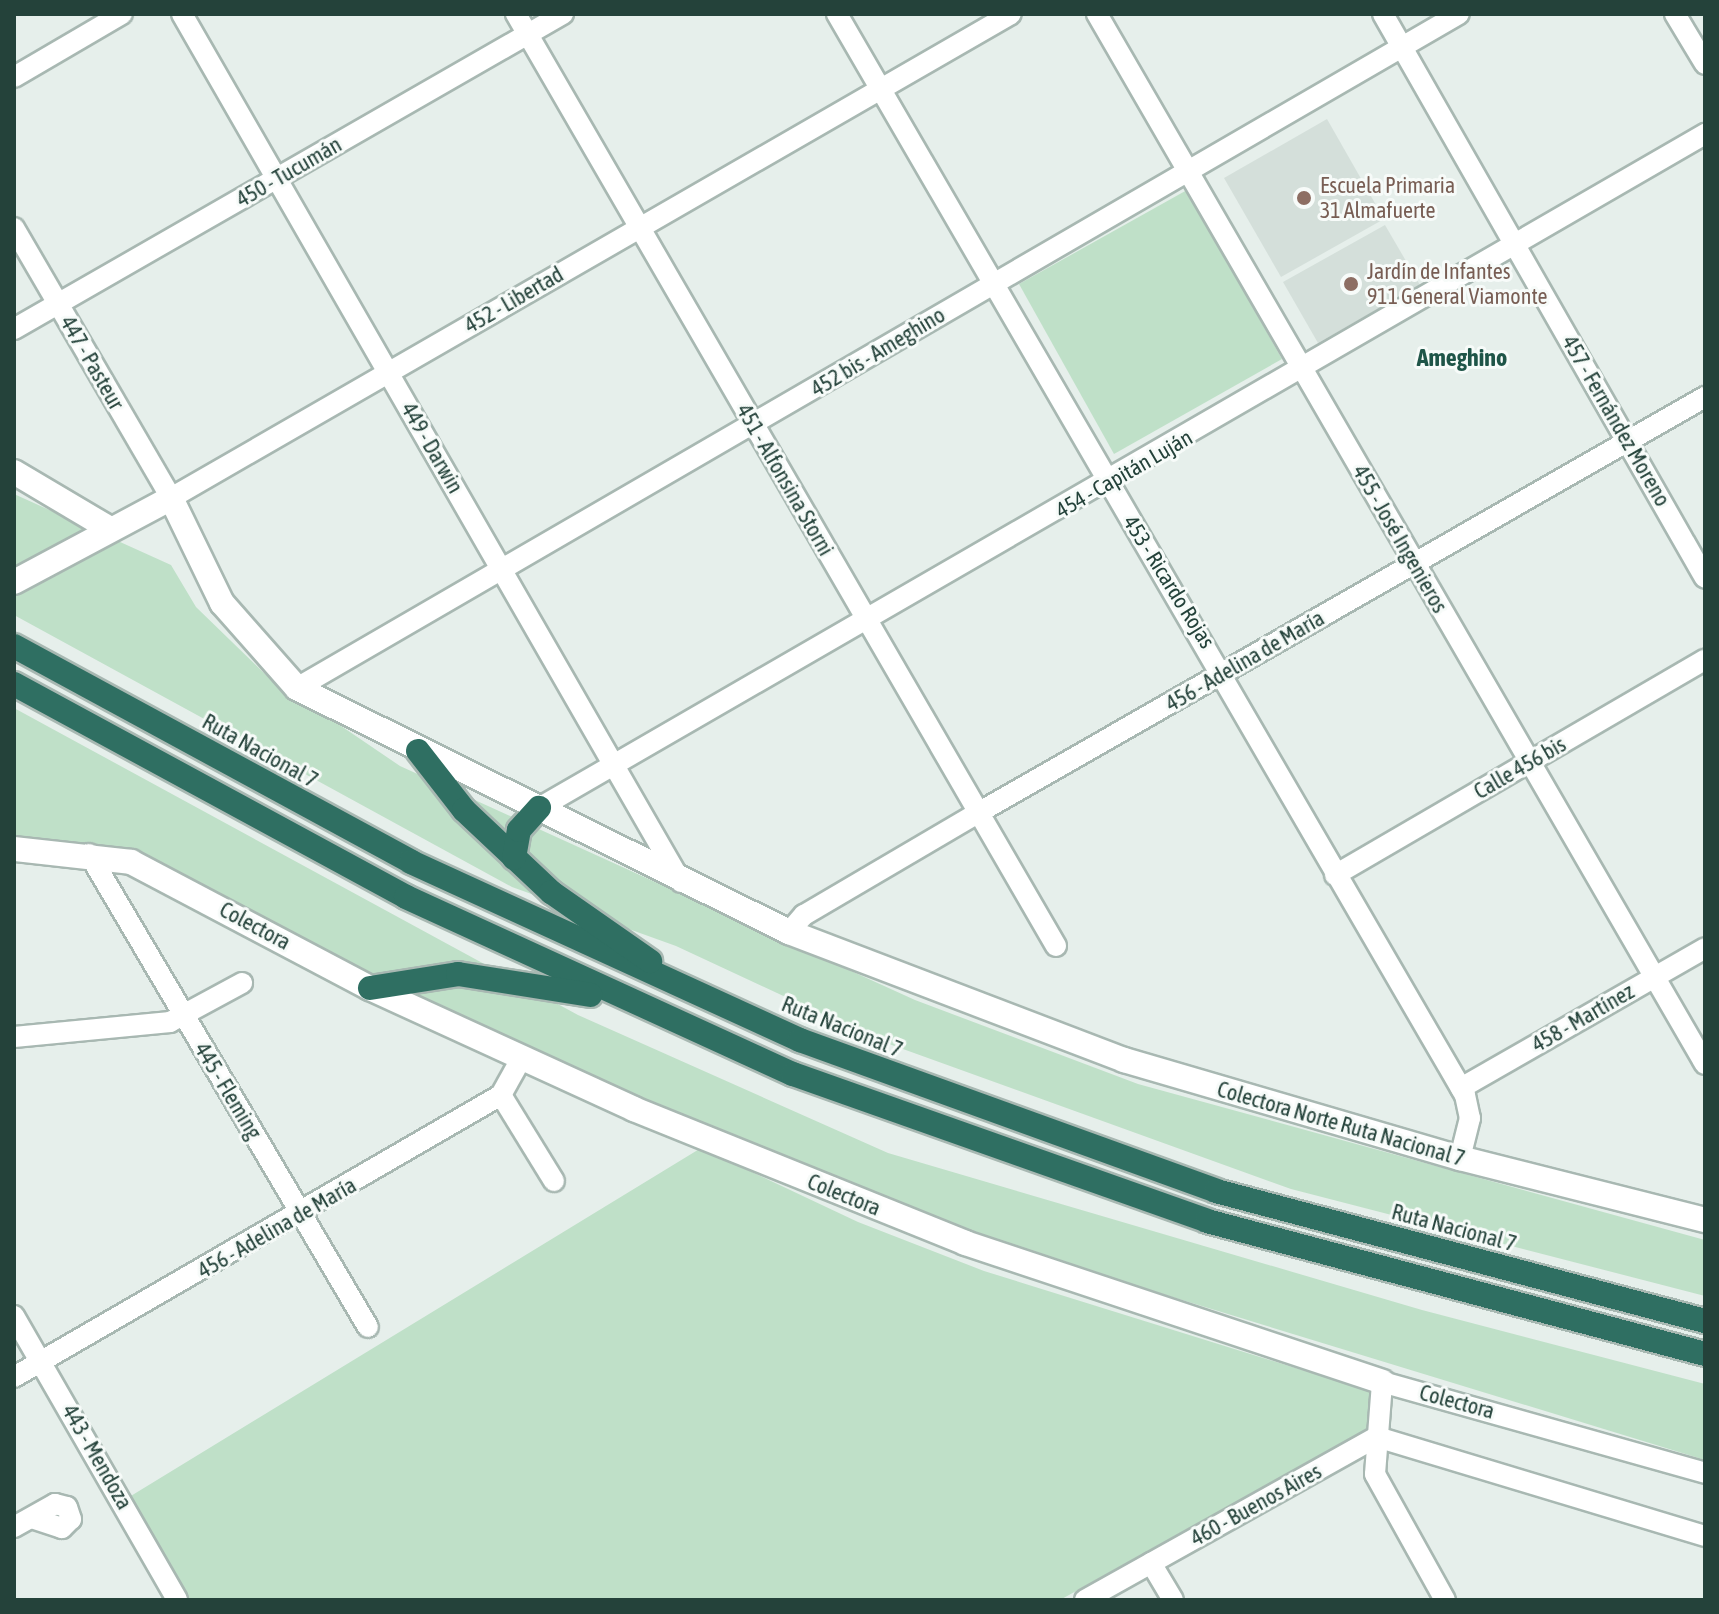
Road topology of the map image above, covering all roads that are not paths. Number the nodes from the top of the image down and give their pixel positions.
1 (122, 14) edge
2 (182, 14) edge
3 (516, 14) edge
4 (563, 14) edge
5 (837, 14) edge
6 (1011, 14) edge
7 (1097, 14) edge
8 (1383, 14) edge
9 (1459, 14) edge
10 (1675, 14) edge
11 (528, 35) junction
12 (1402, 46) junction
13 (1705, 64) edge
14 (14, 77) edge
15 (880, 89) junction
16 (1705, 134) edge
17 (1187, 169) junction
18 (277, 179) junction
19 (14, 228) edge
20 (639, 228) junction
21 (1517, 246) junction
22 (993, 283) junction
23 (58, 304) junction
24 (14, 329) edge
25 (1302, 371) junction
26 (388, 373) junction
27 (1705, 397) edge
28 (754, 427) junction
29 (1628, 442) junction
30 (14, 472) edge
31 (1108, 484) junction
32 (171, 498) junction
33 (110, 529) junction
34 (1415, 564) junction
35 (503, 571) junction
36 (1705, 578) edge
37 (14, 582) edge
38 (867, 619) junction
39 (14, 646) edge
40 (1705, 660) edge
41 (1224, 673) junction
42 (14, 684) edge
43 (297, 688) junction
44 (418, 751) junction
45 (1529, 762) junction
46 (614, 767) junction
47 (539, 808) junction
48 (978, 813) junction
49 (21, 850) edge
50 (89, 854) junction
51 (514, 858) junction
52 (14, 871) edge
53 (1335, 875) junction
54 (681, 882) junction
55 (789, 932) junction
56 (1056, 946) dead end
57 (1705, 948) edge
58 (1654, 977) junction
59 (242, 983) dead end
60 (370, 988) junction
61 (643, 1007) junction
62 (731, 1010) junction
63 (182, 1015) junction
64 (14, 1037) edge
65 (521, 1059) junction
66 (1705, 1064) edge
67 (1461, 1088) junction
68 (501, 1095) junction
69 (1460, 1158) junction
70 (554, 1181) dead end
71 (303, 1215) junction
72 (1705, 1220) edge
73 (14, 1316) edge
74 (1705, 1321) edge
75 (368, 1327) dead end
76 (1705, 1354) edge
77 (40, 1362) junction
78 (14, 1377) edge
79 (1382, 1382) junction
80 (1377, 1437) junction
81 (1705, 1473) edge
82 (1705, 1536) edge
83 (1151, 1563) junction
84 (177, 1600) edge
85 (1085, 1600) edge
86 (1173, 1600) edge
87 (1445, 1600) edge

1 - 14 street
2 - 18 street, 449 - Darwin
3 - 11 street, 451 - Alfonsina Storni
4 - 11 street, 450 - Tucumán
5 - 15 street, 453 - Ricardo Rojas
6 - 15 street, 452 - Libertad
7 - 17 street, 455 - José Ingenieros
8 - 12 street, 457 - Fernández Moreno
9 - 12 street, 452 bis - Ameghino
10 - 13 street
11 - 18 street, 450 - Tucumán
11 - 20 street, 451 - Alfonsina Storni
12 - 17 street, 452 bis - Ameghino
12 - 21 street, 457 - Fernández Moreno
15 - 20 street, 452 - Libertad
15 - 22 street, 453 - Ricardo Rojas
16 - 21 street, 454 - Capitán Luján
17 - 22 street, 452 bis - Ameghino
17 - 25 street, 455 - José Ingenieros
18 - 23 street, 450 - Tucumán
18 - 26 street, 449 - Darwin
19 - 23 street, 447 - Pasteur
20 - 26 street, 452 - Libertad
20 - 28 street, 451 - Alfonsina Storni
21 - 25 street, 454 - Capitán Luján
21 - 29 street, 457 - Fernández Moreno
22 - 28 street, 452 bis - Ameghino
22 - 31 street, 453 - Ricardo Rojas
23 - 24 street, 450 - Tucumán
23 - 32 street, 447 - Pasteur
25 - 31 street, 454 - Capitán Luján
25 - 34 street, 455 - José Ingenieros
26 - 32 street, 452 - Libertad
26 - 35 street, 449 - Darwin
27 - 29 street, 456 - Adelina de María
28 - 35 street, 452 bis - Ameghino
28 - 38 street, 451 - Alfonsina Storni
29 - 34 street, 456 - Adelina de María
29 - 36 street, 457 - Fernández Moreno
30 - 33 street
31 - 38 street, 454 - Capitán Luján
31 - 41 street, 453 - Ricardo Rojas
32 - 33 street, 452 - Libertad
32 - 43 street
33 - 37 street, 452 - Libertad
34 - 41 street, 456 - Adelina de María
34 - 45 street, 455 - José Ingenieros
35 - 43 street, 452 bis - Ameghino
35 - 46 street, 449 - Darwin
38 - 46 street, 454 - Capitán Luján
38 - 48 street, 451 - Alfonsina Storni
39 - 62 highway, Ruta Nacional 7
40 - 45 street, Calle 456 bis
41 - 48 street, 456 - Adelina de María
41 - 53 street, 453 - Ricardo Rojas
42 - 61 highway
43 - 44 street
44 - 47 street
44 - 51 highway
45 - 53 street, Calle 456 bis
45 - 58 street, 455 - José Ingenieros
46 - 47 street, 454 - Capitán Luján
46 - 54 street, 449 - Darwin
47 - 51 highway
47 - 54 street
48 - 55 street, 456 - Adelina de María
48 - 56 street, 451 - Alfonsina Storni
49 - 50 street, Colectora
49 - 52 street
50 - 60 street, Colectora
50 - 63 street, 445 - Fleming
51 - 62 highway
53 - 67 street, 453 - Ricardo Rojas
54 - 55 street
55 - 69 street, Colectora Norte Ruta Nacional 7
57 - 58 street, 458 - Martínez
58 - 66 street, 455 - José Ingenieros
58 - 67 street, 458 - Martínez
59 - 63 street
60 - 61 highway
60 - 65 street, Colectora
61 - 76 highway
62 - 74 highway, Ruta Nacional 7
63 - 64 street
63 - 71 street, 445 - Fleming
65 - 68 street, 456 - Adelina de María
65 - 79 street, Colectora
67 - 69 street, 453 - Ricardo Rojas
68 - 70 street
68 - 71 street, 456 - Adelina de María
69 - 72 street, Colectora Norte Ruta Nacional 7
71 - 75 street, 445 - Fleming
71 - 77 street, 456 - Adelina de María
73 - 77 street, 443 - Mendoza
77 - 78 street, 456 - Adelina de María
77 - 84 street, 443 - Mendoza
79 - 80 street
79 - 81 street, Colectora
80 - 82 street
80 - 83 street, 460 - Buenos Aires
80 - 87 street
83 - 85 street, 460 - Buenos Aires
83 - 86 street

